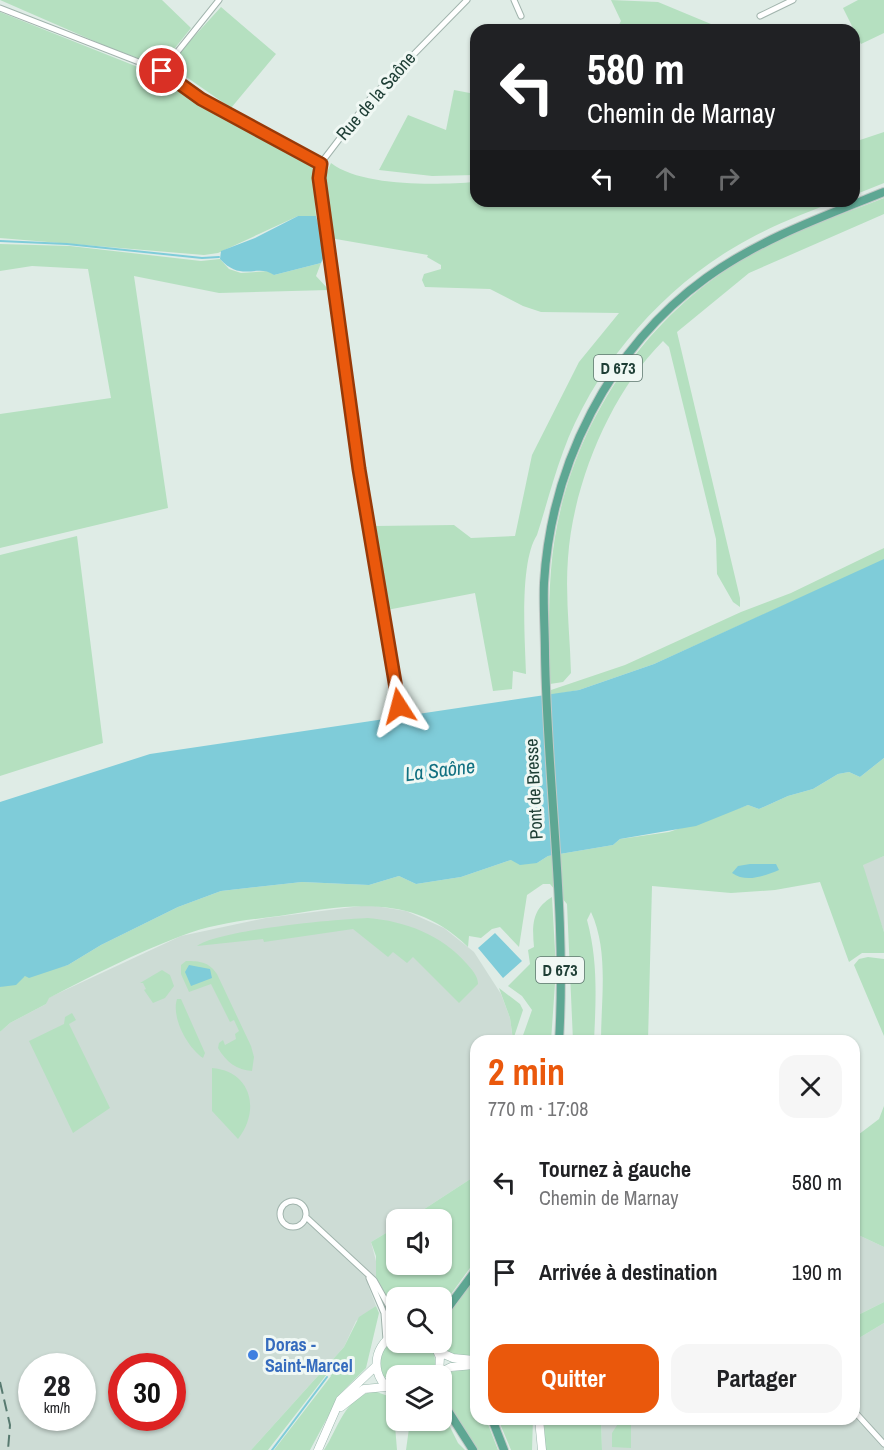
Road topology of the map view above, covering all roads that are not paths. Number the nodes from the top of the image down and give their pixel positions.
1 (219, 0) edge
2 (467, 0) edge
3 (514, 0) edge
4 (793, 0) edge
5 (0, 8) edge
6 (521, 16) dead end
7 (760, 16) dead end
8 (162, 71) junction
9 (321, 164) junction
10 (884, 192) edge
11 (860, 202) edge
12 (847, 207) edge
13 (399, 706) dead end
14 (559, 1035) edge
15 (306, 1217) junction
16 (367, 1274) junction
17 (470, 1278) edge
18 (386, 1301) edge
19 (452, 1302) edge
20 (386, 1340) joint
21 (441, 1353) edge
22 (470, 1361) edge
23 (470, 1363) edge
24 (376, 1366) junction
25 (452, 1367) edge
26 (386, 1387) joint
27 (452, 1417) edge
28 (332, 1418) junction
29 (860, 1418) edge
30 (494, 1425) edge
31 (540, 1425) edge
32 (884, 1444) edge
33 (318, 1450) edge
34 (473, 1450) edge
35 (504, 1450) edge
36 (542, 1450) edge

1 - 8 street
2 - 9 street, Rue de la Saône
3 - 6 street
4 - 7 street
5 - 8 street
8 - 9 street
9 - 13 street
10 - 11 main road, Pont de Bresse / D 673
12 - 14 main road, Pont de Bresse / D 673
15 - 15 street
15 - 16 street
16 - 18 street
16 - 20 street
17 - 19 main road
20 - 24 main road
21 - 22 main road
23 - 25 main road
24 - 26 main road
24 - 28 main road
26 - 28 main road
27 - 34 main road
28 - 33 main road
29 - 32 street
30 - 35 main road
31 - 36 main road

